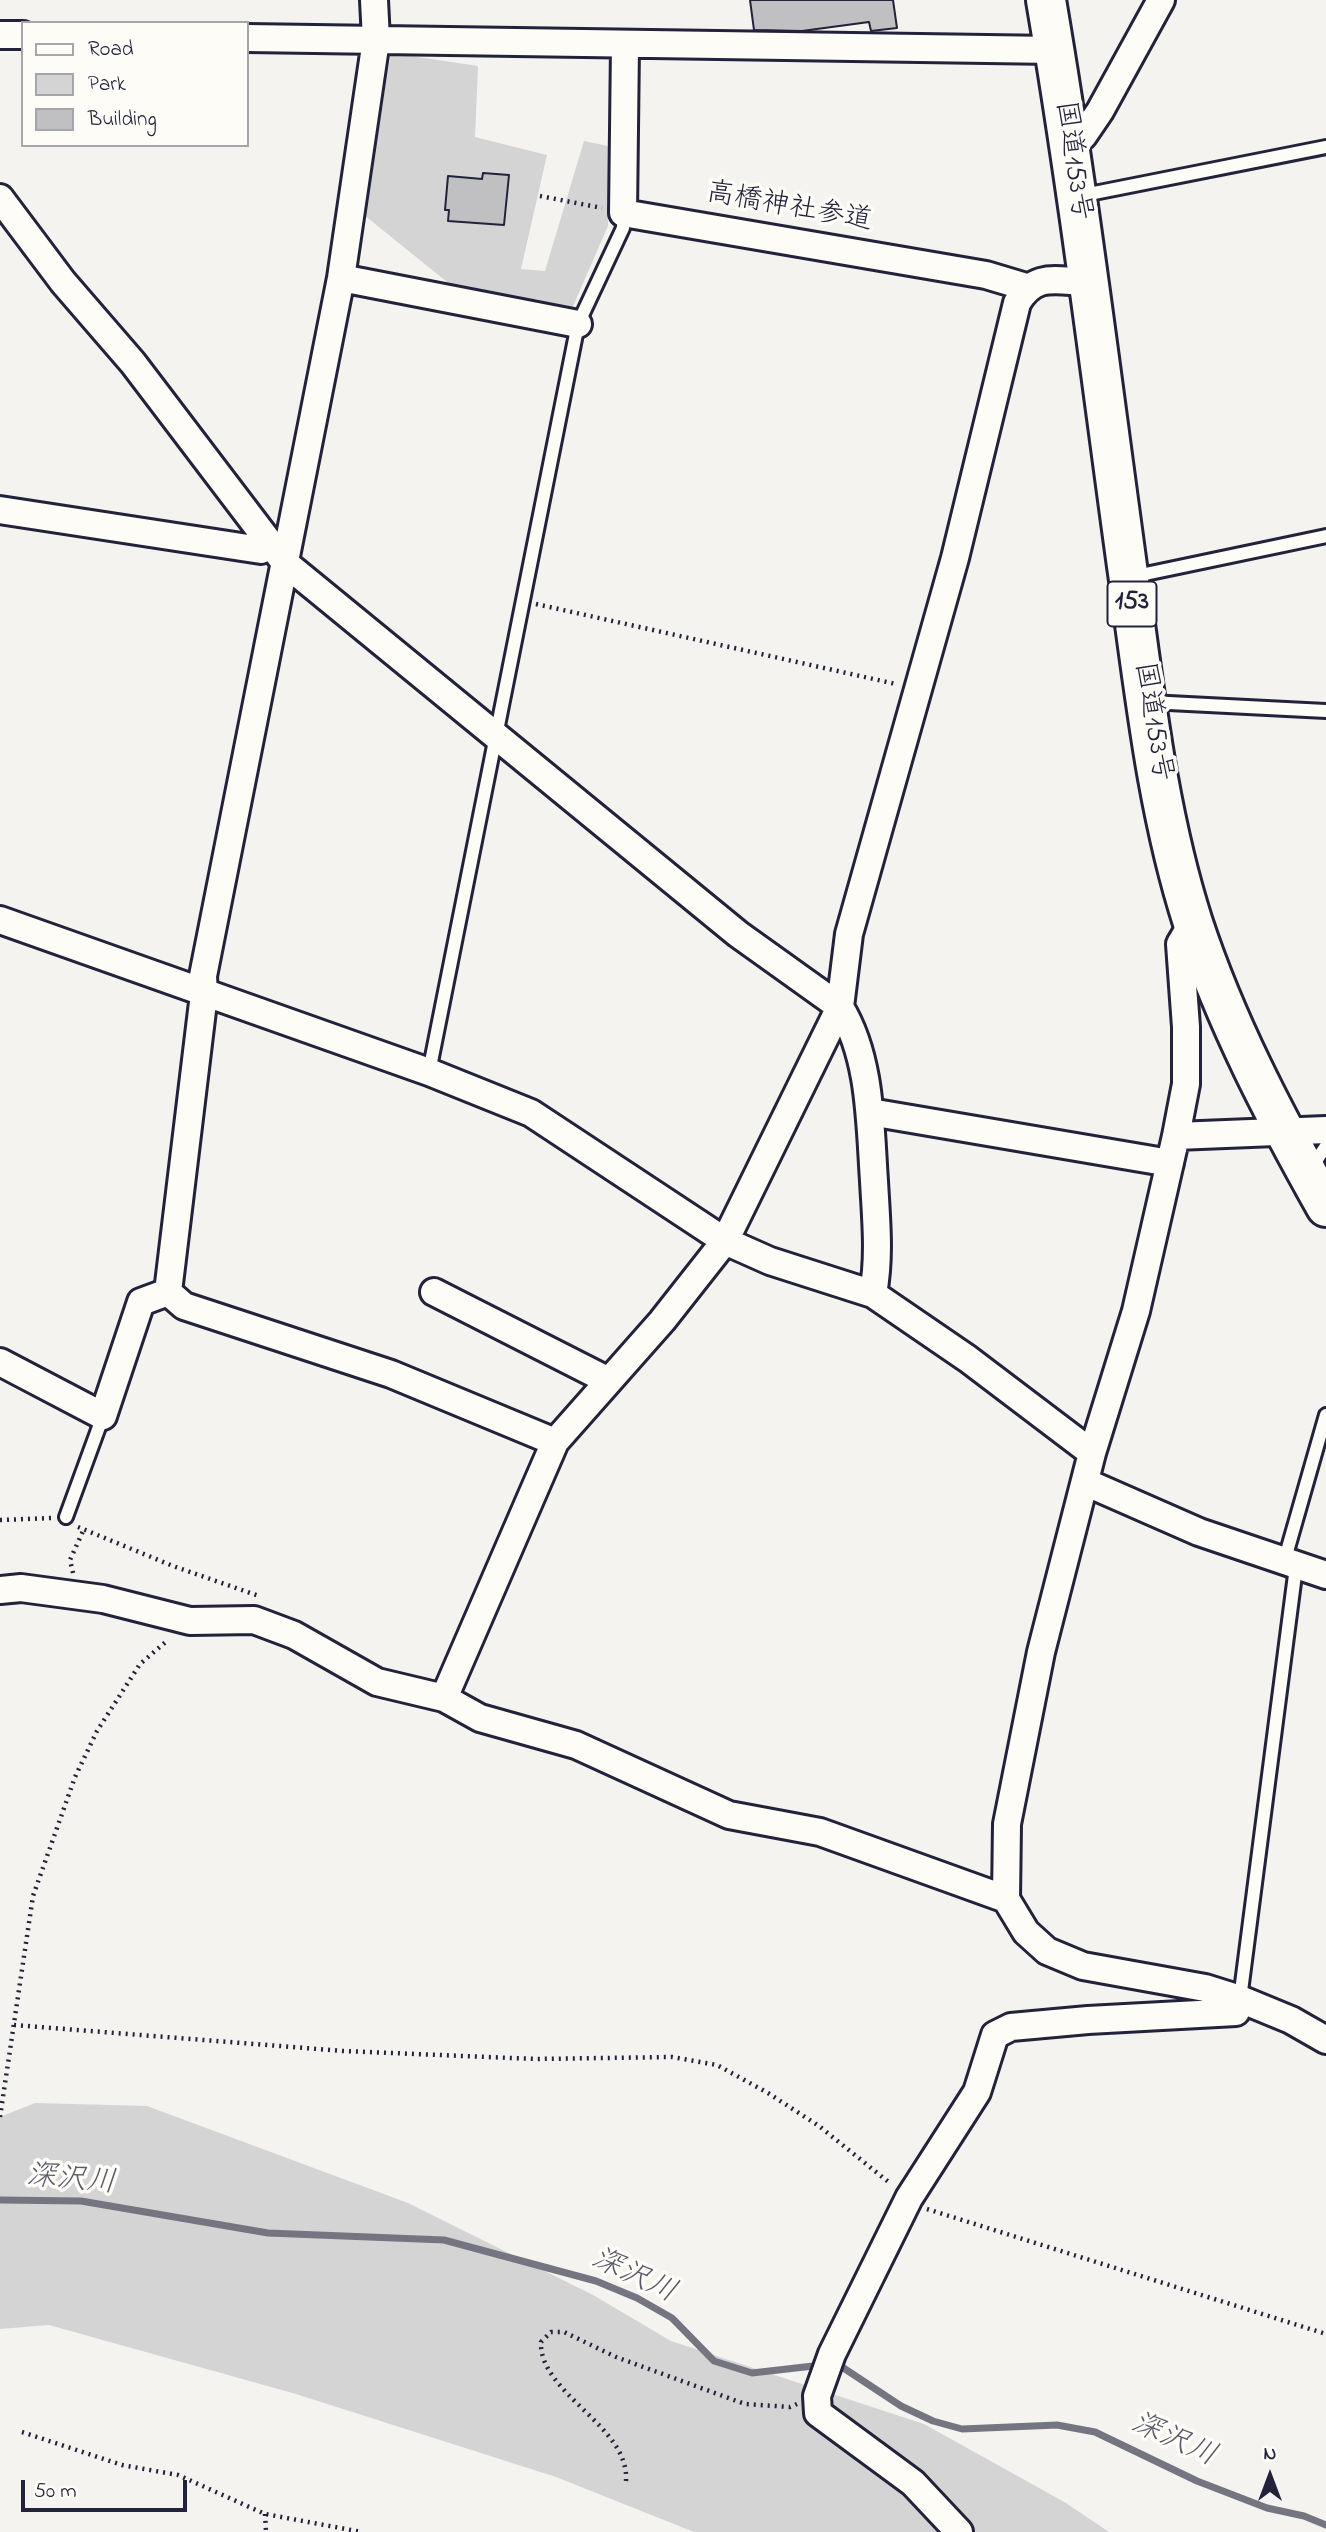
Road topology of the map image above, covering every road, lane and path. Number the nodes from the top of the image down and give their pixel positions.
1 (374, 0) edge
2 (1046, 0) edge
3 (1161, 0) edge
4 (0, 35) edge
5 (21, 35) edge
6 (248, 38) edge
7 (376, 40) junction
8 (625, 46) junction
9 (1054, 50) junction
10 (1069, 143) junction
11 (1326, 148) edge
12 (540, 196) dead end
13 (1077, 197) junction
14 (0, 198) edge
15 (623, 213) junction
16 (341, 278) junction
17 (1087, 282) junction
18 (1026, 287) junction
19 (578, 324) junction
20 (0, 510) edge
21 (1326, 536) edge
22 (278, 554) junction
23 (1129, 577) junction
24 (525, 601) junction
25 (918, 689) junction
26 (1146, 702) junction
27 (1326, 711) edge
28 (496, 738) junction
29 (0, 920) edge
30 (1193, 922) junction
31 (204, 994) junction
32 (840, 1007) junction
33 (429, 1072) junction
34 (870, 1112) junction
35 (1283, 1130) junction
36 (1326, 1130) edge
37 (1176, 1136) junction
38 (1317, 1160) edge
39 (1170, 1163) junction
40 (1326, 1207) edge
41 (725, 1241) junction
42 (168, 1292) junction
43 (433, 1292) dead end
44 (873, 1294) junction
45 (0, 1362) edge
46 (607, 1380) junction
47 (1326, 1415) edge
48 (103, 1416) junction
49 (555, 1443) junction
50 (1092, 1453) junction
51 (1085, 1482) junction
52 (66, 1517) junction
53 (0, 1520) edge
54 (1290, 1565) junction
55 (1326, 1575) edge
56 (0, 1590) edge
57 (264, 1600) dead end
58 (190, 1621) junction
59 (444, 1698) junction
60 (1006, 1899) junction
61 (1240, 1999) junction
62 (14, 2025) junction
63 (1326, 2040) edge
64 (0, 2117) edge
65 (909, 2198) junction
66 (1326, 2334) edge
67 (819, 2389) junction
68 (22, 2432) dead end
69 (626, 2481) dead end
70 (265, 2514) junction
71 (266, 2532) edge
72 (362, 2532) edge
73 (959, 2532) edge

1 - 7 street
2 - 9 highway, 国道153号 / 153
3 - 10 street
4 - 5 street
6 - 7 street
7 - 8 street
7 - 16 street
8 - 9 street
8 - 15 street
9 - 10 highway, 国道153号 / 153
10 - 13 highway, 国道153号 / 153
11 - 13 lane
12 - 15 path
13 - 17 highway, 国道153号 / 153
14 - 22 street
15 - 18 street, 高橋神社参道
15 - 19 lane
16 - 19 street
16 - 22 street
17 - 18 street
17 - 23 highway, 国道153号 / 153
18 - 25 street
19 - 24 lane
20 - 22 street
21 - 23 lane
22 - 28 street
22 - 31 street
23 - 26 highway, 国道153号 / 153
24 - 25 path
24 - 28 lane
25 - 32 street
26 - 27 lane
26 - 30 highway, 国道153号 / 153
28 - 32 street
28 - 33 lane
29 - 31 street
30 - 35 highway, 国道153号 / 153
30 - 37 street
31 - 33 street
31 - 42 street
32 - 34 street
32 - 41 street
33 - 41 street
34 - 39 street
34 - 44 street
35 - 36 street
35 - 37 street
35 - 38 highway, 国道153号 / 153
37 - 39 street
38 - 40 highway, 国道153号 / 153
39 - 50 street
41 - 44 street
41 - 46 street
42 - 48 street
42 - 49 street
43 - 46 street
44 - 50 street
45 - 48 street
46 - 49 street
47 - 54 lane
48 - 52 lane
49 - 59 street
50 - 51 street
51 - 54 street
51 - 60 street
52 - 53 path
52 - 57 path
54 - 55 street
54 - 61 lane
56 - 58 street
58 - 59 street
58 - 62 path
59 - 60 street
60 - 61 street
61 - 63 street
61 - 65 street
62 - 64 path
62 - 65 path
65 - 66 path
65 - 67 street
67 - 69 path
67 - 73 street
68 - 70 path
70 - 71 path
70 - 72 path

